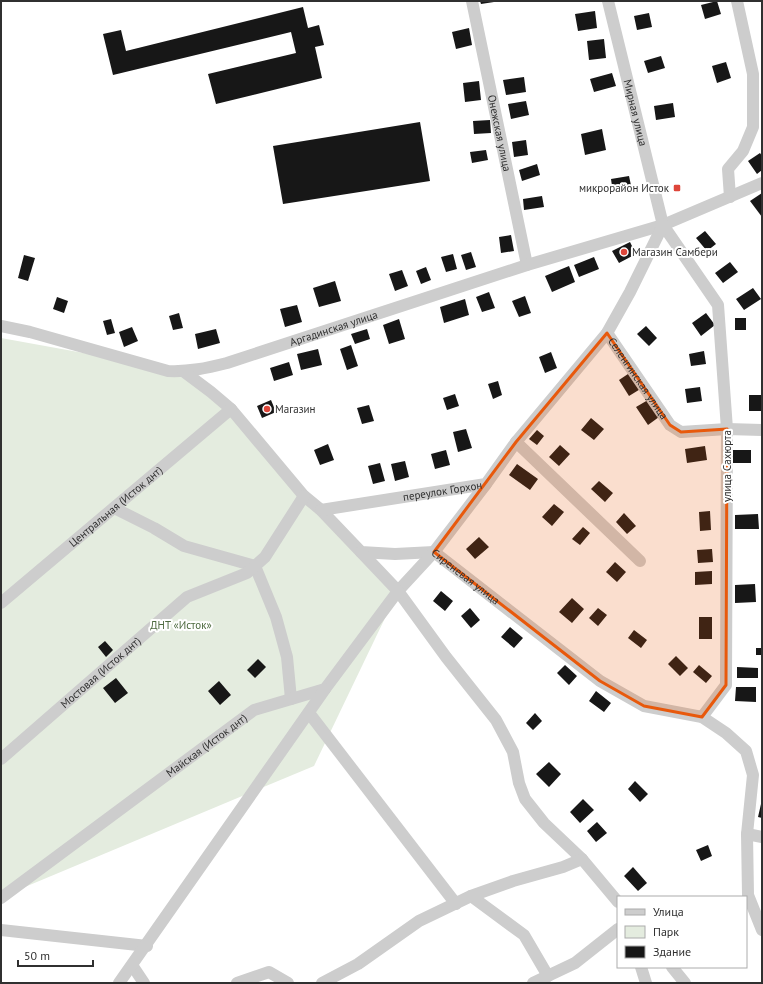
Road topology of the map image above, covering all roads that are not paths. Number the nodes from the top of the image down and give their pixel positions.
1 (472, 1) edge
2 (608, 1) edge
3 (737, 1) edge
4 (762, 183) edge
5 (730, 197) junction
6 (663, 225) junction
7 (527, 265) junction
8 (1, 326) edge
9 (607, 333) junction
10 (183, 372) junction
11 (231, 409) junction
12 (727, 429) junction
13 (762, 430) edge
14 (516, 442) junction
15 (486, 484) junction
16 (304, 496) junction
17 (114, 508) junction
18 (321, 510) junction
19 (362, 552) junction
20 (434, 552) junction
21 (640, 561) dead end
22 (255, 566) junction
23 (398, 591) junction
24 (1, 603) edge
25 (325, 689) junction
26 (291, 699) junction
27 (309, 713) junction
28 (702, 717) junction
29 (1, 759) edge
30 (747, 834) junction
31 (762, 837) edge
32 (582, 859) junction
33 (471, 896) junction
34 (1, 898) edge
35 (617, 901) edge
36 (456, 904) junction
37 (1, 930) edge
38 (617, 930) edge
39 (762, 930) edge
40 (146, 946) junction
41 (132, 965) junction
42 (641, 968) edge
43 (673, 968) edge
44 (548, 976) junction
45 (119, 983) edge
46 (144, 983) edge
47 (237, 983) edge
48 (288, 983) edge
49 (322, 983) edge
50 (533, 983) edge
51 (646, 983) edge
52 (685, 983) edge

1 - 7 street, Онежская улица
2 - 6 street, Мирная улица
3 - 5 street
4 - 5 street, Аргадинская улица
5 - 6 street, Аргадинская улица
6 - 7 street, Аргадинская улица
6 - 9 street, переулок Горхон
6 - 12 street, улица Сахюрта
7 - 10 street, Аргадинская улица
8 - 10 street, Аргадинская улица
9 - 12 street, Селенгинская улица
9 - 14 street, переулок Горхон
10 - 11 street
11 - 16 street
11 - 17 street, Центральная (Исток днт)
12 - 13 street, Селенгинская улица
12 - 28 street, улица Сахюрта
14 - 15 street, переулок Горхон
14 - 21 street
15 - 18 street, переулок Горхон
15 - 20 street
16 - 18 street
16 - 22 street, Мостовая (Исток днт)
17 - 22 street
17 - 24 street, Центральная (Исток днт)
18 - 19 street
19 - 20 street
19 - 23 street
20 - 23 street, Сиреневая улица
20 - 28 street, Сиреневая улица
22 - 26 street
22 - 29 street, Мостовая (Исток днт)
23 - 25 street
23 - 32 street
25 - 26 street, Майская (Исток днт)
25 - 27 street
26 - 34 street, Майская (Исток днт)
27 - 36 street
27 - 40 street
28 - 30 street, Сиреневая улица
30 - 31 street
30 - 39 street
32 - 33 street
32 - 35 street
33 - 36 street
33 - 44 street
36 - 49 street
37 - 40 street
38 - 44 street
40 - 41 street
41 - 45 street
41 - 46 street
42 - 51 street
43 - 52 street
44 - 50 street
47 - 48 street

